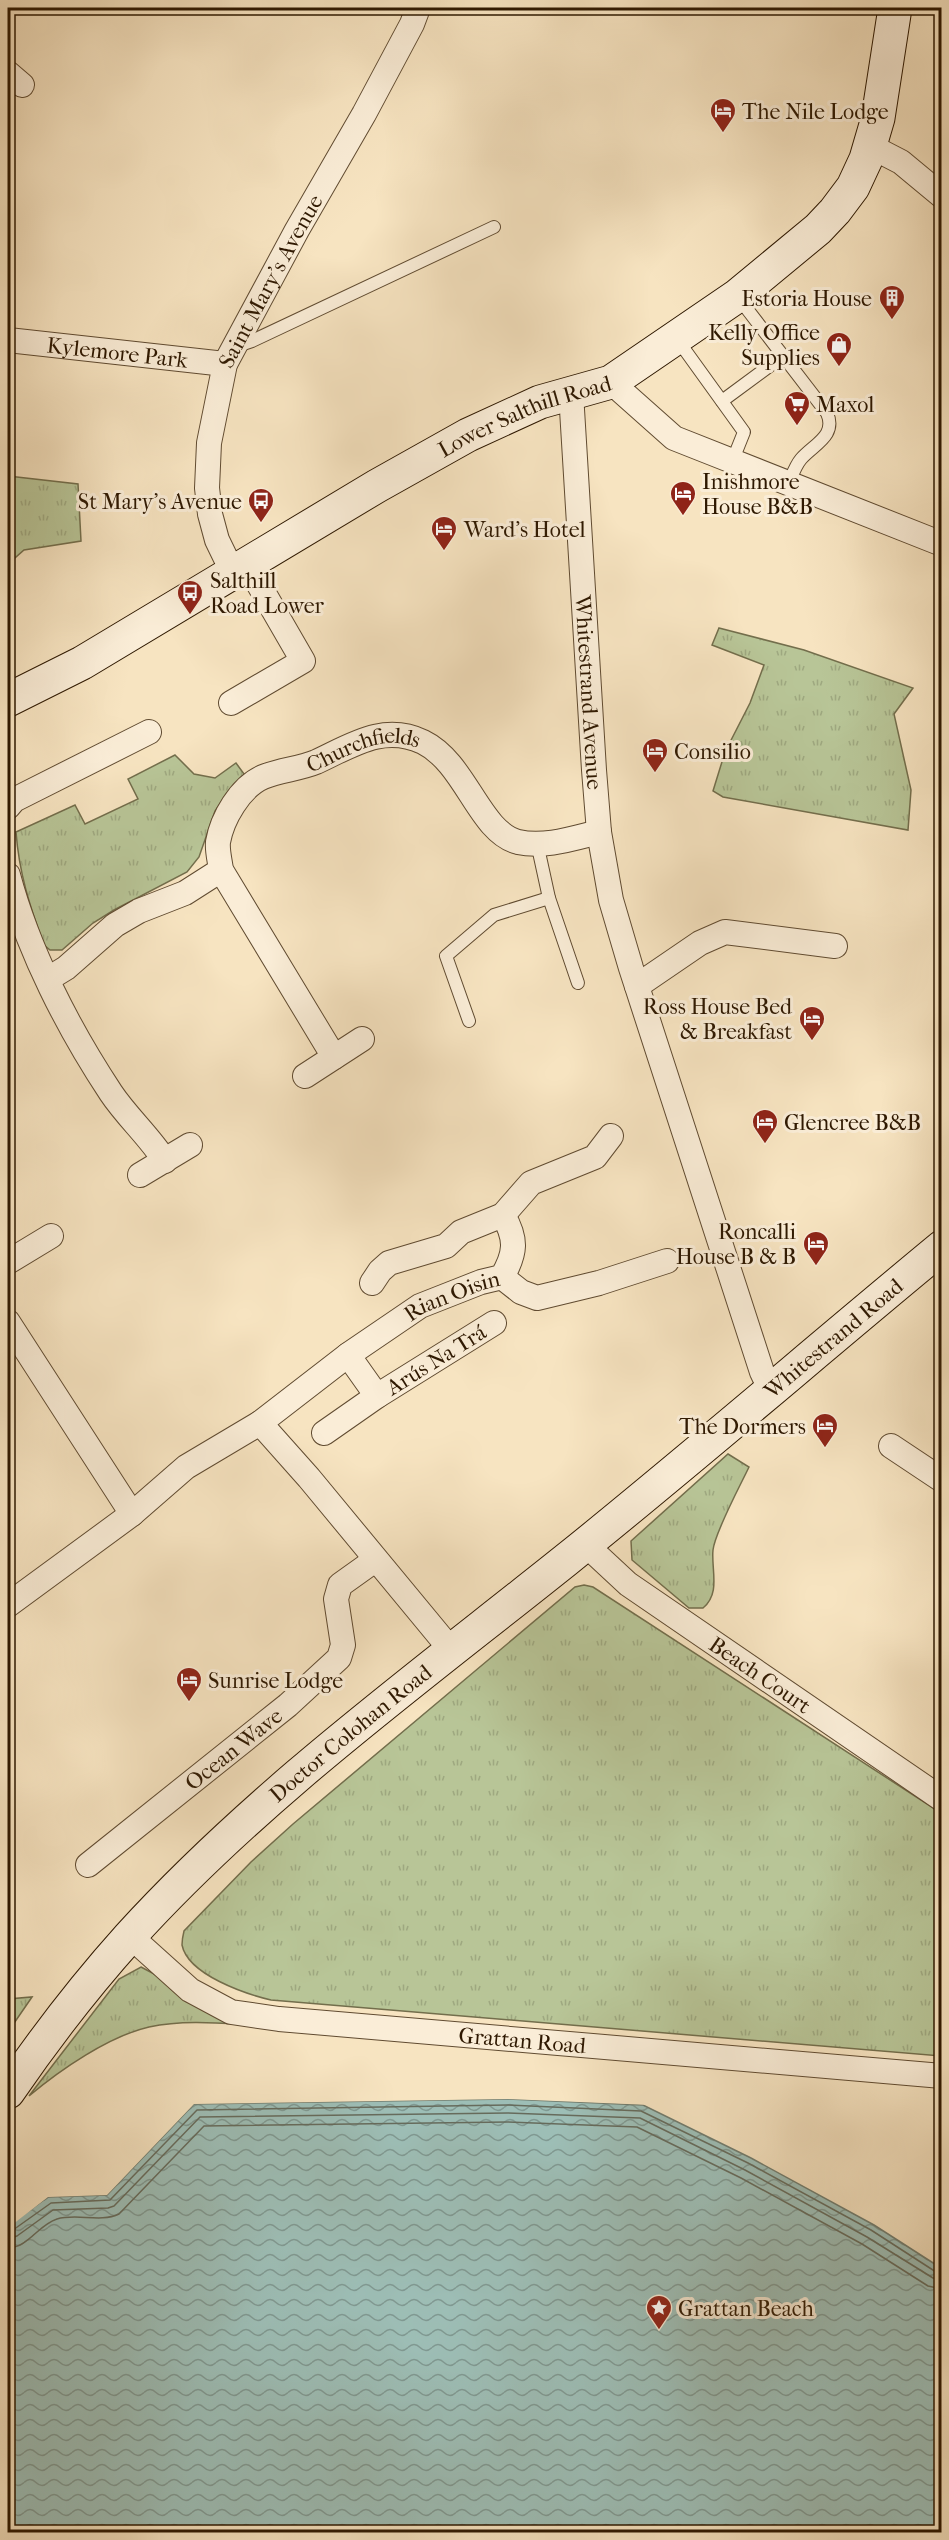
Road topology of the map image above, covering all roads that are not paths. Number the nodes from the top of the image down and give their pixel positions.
1 (418, 8) edge
2 (895, 8) edge
3 (870, 146) junction
4 (942, 196) edge
5 (494, 227) dead end
6 (737, 296) junction
7 (676, 338) junction
8 (8, 340) edge
9 (230, 356) junction
10 (783, 356) junction
11 (610, 382) junction
12 (571, 393) junction
13 (722, 401) junction
14 (732, 462) junction
15 (788, 485) junction
16 (942, 544) edge
17 (240, 568) junction
18 (8, 700) edge
19 (231, 703) dead end
20 (149, 732) dead end
21 (8, 807) edge
22 (599, 832) junction
23 (537, 843) junction
24 (221, 870) junction
25 (8, 875) edge
26 (549, 898) junction
27 (836, 946) dead end
28 (48, 979) junction
29 (578, 982) dead end
30 (638, 986) junction
31 (469, 1021) dead end
32 (362, 1039) dead end
33 (334, 1057) junction
34 (305, 1076) dead end
35 (610, 1136) dead end
36 (190, 1145) dead end
37 (165, 1161) junction
38 (141, 1175) dead end
39 (503, 1215) junction
40 (51, 1236) dead end
41 (942, 1247) edge
42 (8, 1262) edge
43 (667, 1262) dead end
44 (502, 1277) junction
45 (372, 1283) dead end
46 (8, 1322) edge
47 (494, 1323) dead end
48 (348, 1355) junction
49 (770, 1389) junction
50 (377, 1396) junction
51 (260, 1423) junction
52 (324, 1433) dead end
53 (891, 1446) dead end
54 (942, 1480) edge
55 (132, 1514) junction
56 (585, 1544) junction
57 (375, 1560) junction
58 (8, 1605) edge
59 (452, 1652) junction
60 (942, 1799) edge
61 (88, 1865) dead end
62 (130, 1936) junction
63 (942, 2076) edge
64 (8, 2092) edge

1 - 9 street, Saint Mary's Avenue
2 - 3 main road, Lower Salthill Road
3 - 4 street
3 - 6 main road, Lower Salthill Road
5 - 9 lane
6 - 7 main road, Lower Salthill Road
6 - 10 lane
7 - 11 main road, Lower Salthill Road
7 - 13 lane
8 - 9 street, Kylemore Park
9 - 17 street, Saint Mary's Avenue
10 - 13 lane
10 - 15 lane
11 - 12 main road, Lower Salthill Road
11 - 14 street
12 - 17 main road, Lower Salthill Road
12 - 22 street, Whitestrand Avenue
13 - 14 lane
14 - 15 street
15 - 16 street
17 - 18 main road, Lower Salthill Road
17 - 19 street
20 - 21 street
22 - 23 street, Churchfields
22 - 30 street, Whitestrand Avenue
23 - 24 street, Churchfields
23 - 26 lane
24 - 28 street
24 - 33 street, Churchfields
25 - 28 street
26 - 29 lane
26 - 31 lane
27 - 30 street
28 - 37 street
30 - 49 street, Whitestrand Avenue
32 - 33 street
33 - 34 street
35 - 39 street
36 - 37 street
37 - 38 street
39 - 44 street, Rian Oisin
39 - 45 street
40 - 42 street
41 - 49 main road, Whitestrand Road
43 - 44 street
44 - 48 street, Rian Oisin
46 - 55 street
47 - 50 street, Arús Na Trá
48 - 50 street, Arús Na Trá
48 - 51 street
49 - 56 main road, Whitestrand Road
50 - 52 street, Arús Na Trá
51 - 55 street
51 - 57 street
53 - 54 street
55 - 58 street
56 - 59 main road, Doctor Colohan Road
56 - 60 street, Beach Court
57 - 59 street
57 - 61 street, Ocean Wave
59 - 62 main road, Doctor Colohan Road
62 - 63 street, Grattan Road
62 - 64 main road, Doctor Colohan Road

